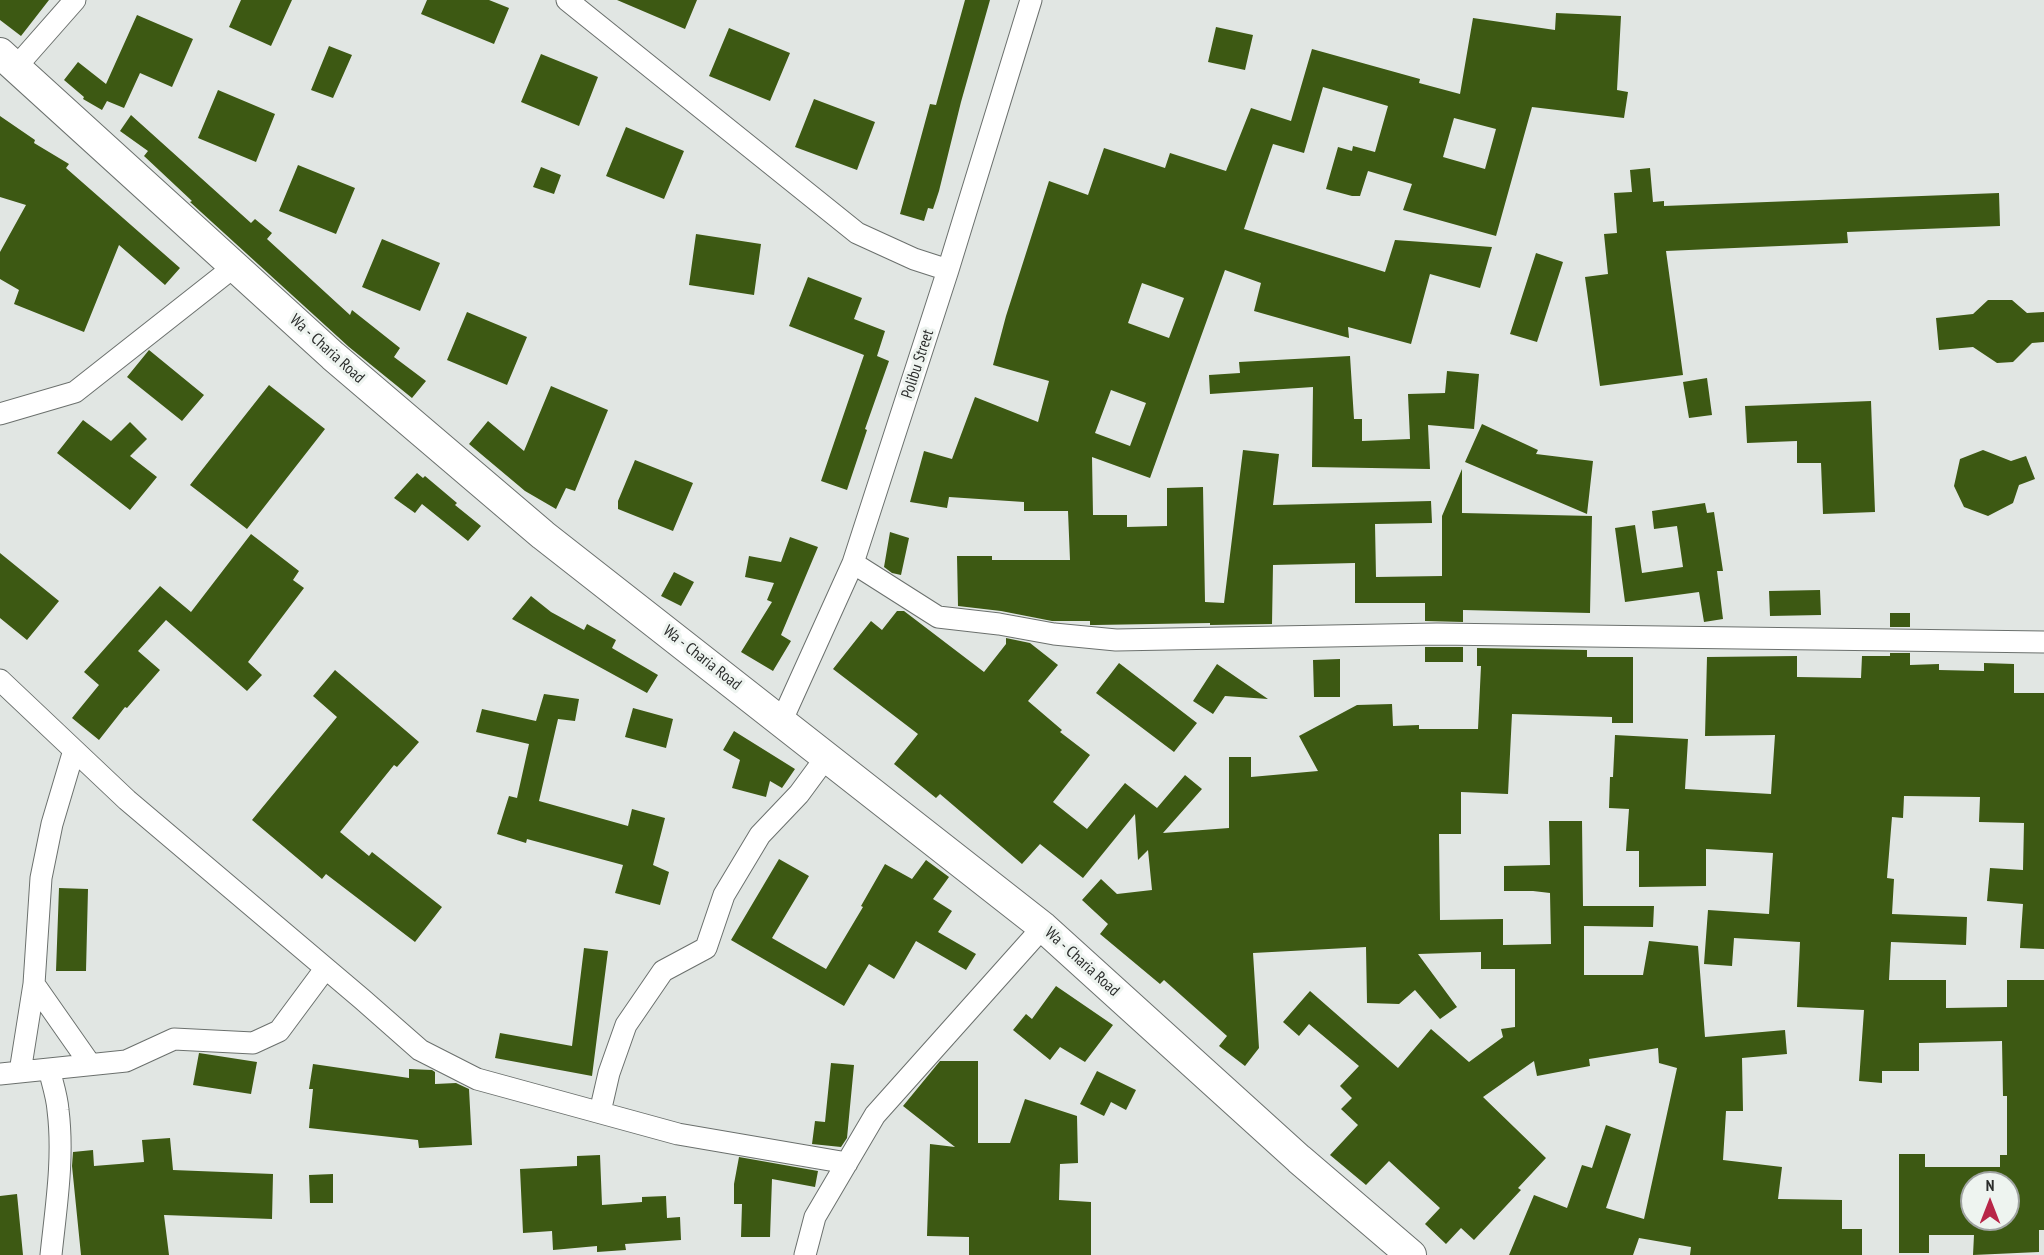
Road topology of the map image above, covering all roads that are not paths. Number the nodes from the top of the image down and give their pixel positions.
1 (75, 0) edge
2 (567, 0) edge
3 (1032, 0) edge
4 (8, 60) edge
5 (235, 266) junction
6 (948, 270) junction
7 (0, 414) edge
8 (853, 563) junction
9 (2044, 642) edge
10 (0, 680) edge
11 (782, 720) junction
12 (74, 750) junction
13 (827, 756) junction
14 (1043, 927) junction
15 (326, 969) junction
16 (34, 984) junction
17 (90, 1064) junction
18 (49, 1069) junction
19 (10, 1073) edge
20 (600, 1112) junction
21 (847, 1163) junction
22 (51, 1255) edge
23 (805, 1255) edge
24 (1411, 1255) edge

1 - 4 street
2 - 6 street
3 - 6 street, Polibu Street
4 - 5 street, Wa - Charia Road
5 - 7 street
5 - 11 street, Wa - Charia Road
6 - 8 street, Polibu Street
8 - 9 street
8 - 11 street, Polibu Street
10 - 12 street
11 - 13 street, Wa - Charia Road
12 - 15 street
12 - 16 street
13 - 14 street, Wa - Charia Road
13 - 20 street
14 - 21 street
14 - 24 street, Wa - Charia Road
15 - 17 street
15 - 20 street
16 - 17 street
16 - 19 street
17 - 18 street
18 - 19 street
18 - 22 street
20 - 21 street
21 - 23 street

